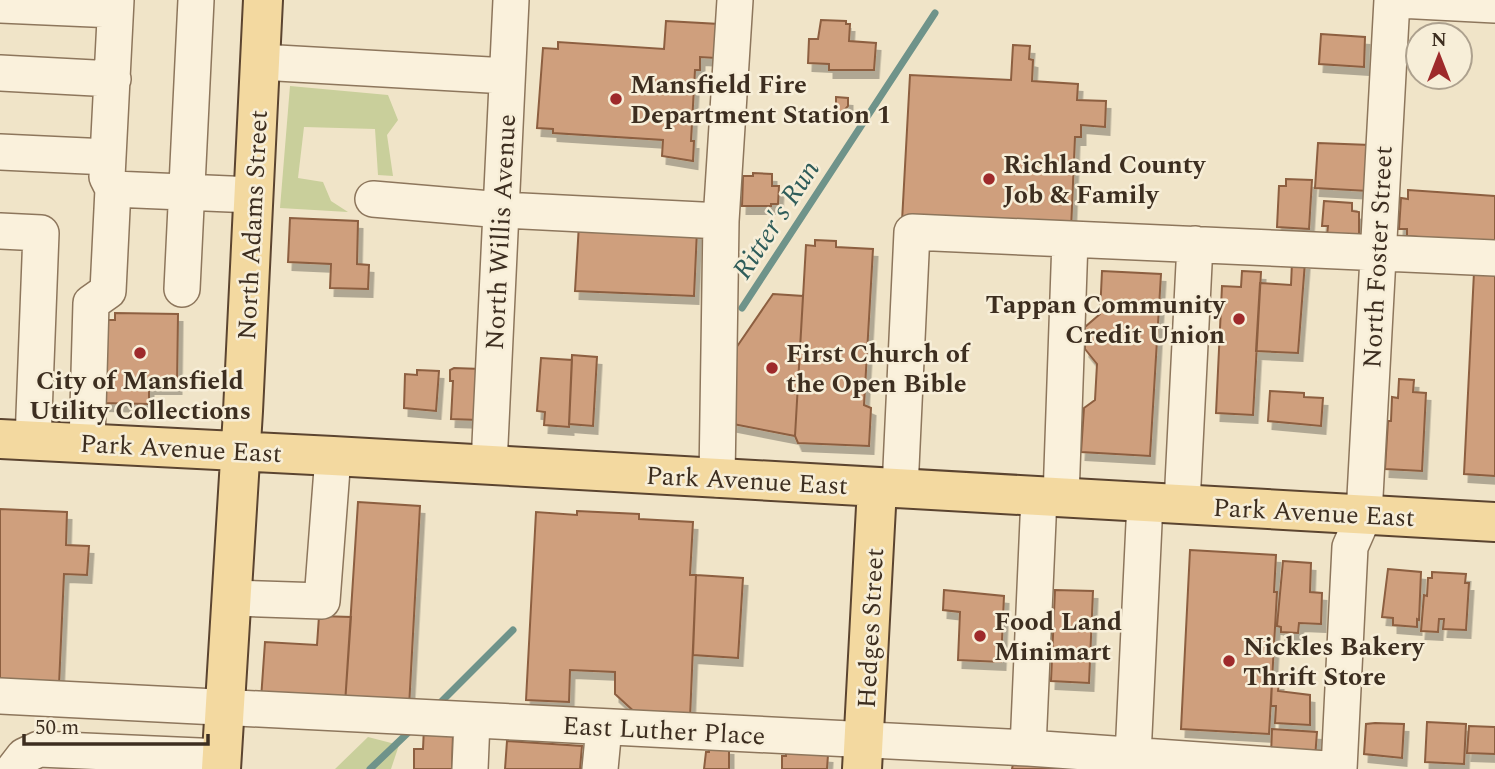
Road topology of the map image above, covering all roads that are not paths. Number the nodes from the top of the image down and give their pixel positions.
1 (196, 0) edge
2 (263, 0) edge
3 (511, 0) edge
4 (734, 0) edge
5 (1392, 0) edge
6 (1398, 0) edge
7 (0, 5) edge
8 (115, 5) edge
9 (1495, 5) edge
10 (260, 62) junction
11 (0, 73) edge
12 (507, 76) junction
13 (113, 79) junction
14 (0, 152) edge
15 (110, 173) junction
16 (187, 193) junction
17 (253, 195) junction
18 (373, 199) dead end
19 (502, 210) junction
20 (721, 221) junction
21 (0, 231) edge
22 (1070, 240) junction
23 (1205, 244) junction
24 (1377, 253) junction
25 (1495, 258) edge
26 (182, 289) dead end
27 (16, 440) edge
28 (88, 444) junction
29 (240, 451) junction
30 (333, 456) junction
31 (489, 465) junction
32 (717, 479) junction
33 (888, 488) junction
34 (1050, 497) junction
35 (1144, 502) junction
36 (1182, 504) junction
37 (1364, 514) junction
38 (1495, 522) edge
39 (231, 598) junction
40 (0, 696) edge
41 (225, 708) junction
42 (464, 721) junction
43 (604, 727) junction
44 (1028, 748) junction
45 (863, 755) edge
46 (1133, 756) junction
47 (222, 763) edge
48 (14, 769) edge
49 (470, 769) edge
50 (600, 769) edge
51 (1327, 769) edge
52 (1339, 769) edge

1 - 16 street
2 - 10 main road, North Adams Street
3 - 12 street, North Willis Avenue
4 - 20 street
5 - 24 street, North Foster Street
6 - 9 street
7 - 8 street
8 - 13 street
10 - 12 street
10 - 17 main road, North Adams Street
11 - 13 street
12 - 19 street, North Willis Avenue
13 - 15 street
14 - 15 street
15 - 16 street
15 - 28 street
16 - 17 street
16 - 26 street
17 - 29 main road, North Adams Street
18 - 19 street
19 - 20 street
19 - 31 street, North Willis Avenue
20 - 32 street
21 - 27 street
22 - 23 street
22 - 33 street
22 - 34 street
23 - 24 street
23 - 36 street
24 - 25 street
24 - 37 street, North Foster Street
27 - 28 main road, Park Avenue East
28 - 29 main road, Park Avenue East
29 - 30 main road, Park Avenue East
29 - 39 main road, North Adams Street
30 - 31 main road, Park Avenue East
30 - 39 street
31 - 32 main road, Park Avenue East
32 - 33 main road, Park Avenue East
33 - 34 main road, Park Avenue East
33 - 45 main road, Hedges Street
34 - 35 main road, Park Avenue East
34 - 44 street
35 - 36 main road, Park Avenue East
35 - 46 street
36 - 37 main road, Park Avenue East
37 - 38 main road, Park Avenue East
37 - 52 street
39 - 41 main road, North Adams Street
40 - 41 street, East Luther Place
41 - 42 street, East Luther Place
41 - 47 main road, North Adams Street
42 - 43 street, East Luther Place
42 - 49 street
43 - 45 street, East Luther Place
43 - 50 street
44 - 45 street, East Luther Place
44 - 46 street, East Luther Place
46 - 51 street, East Luther Place
47 - 48 street

